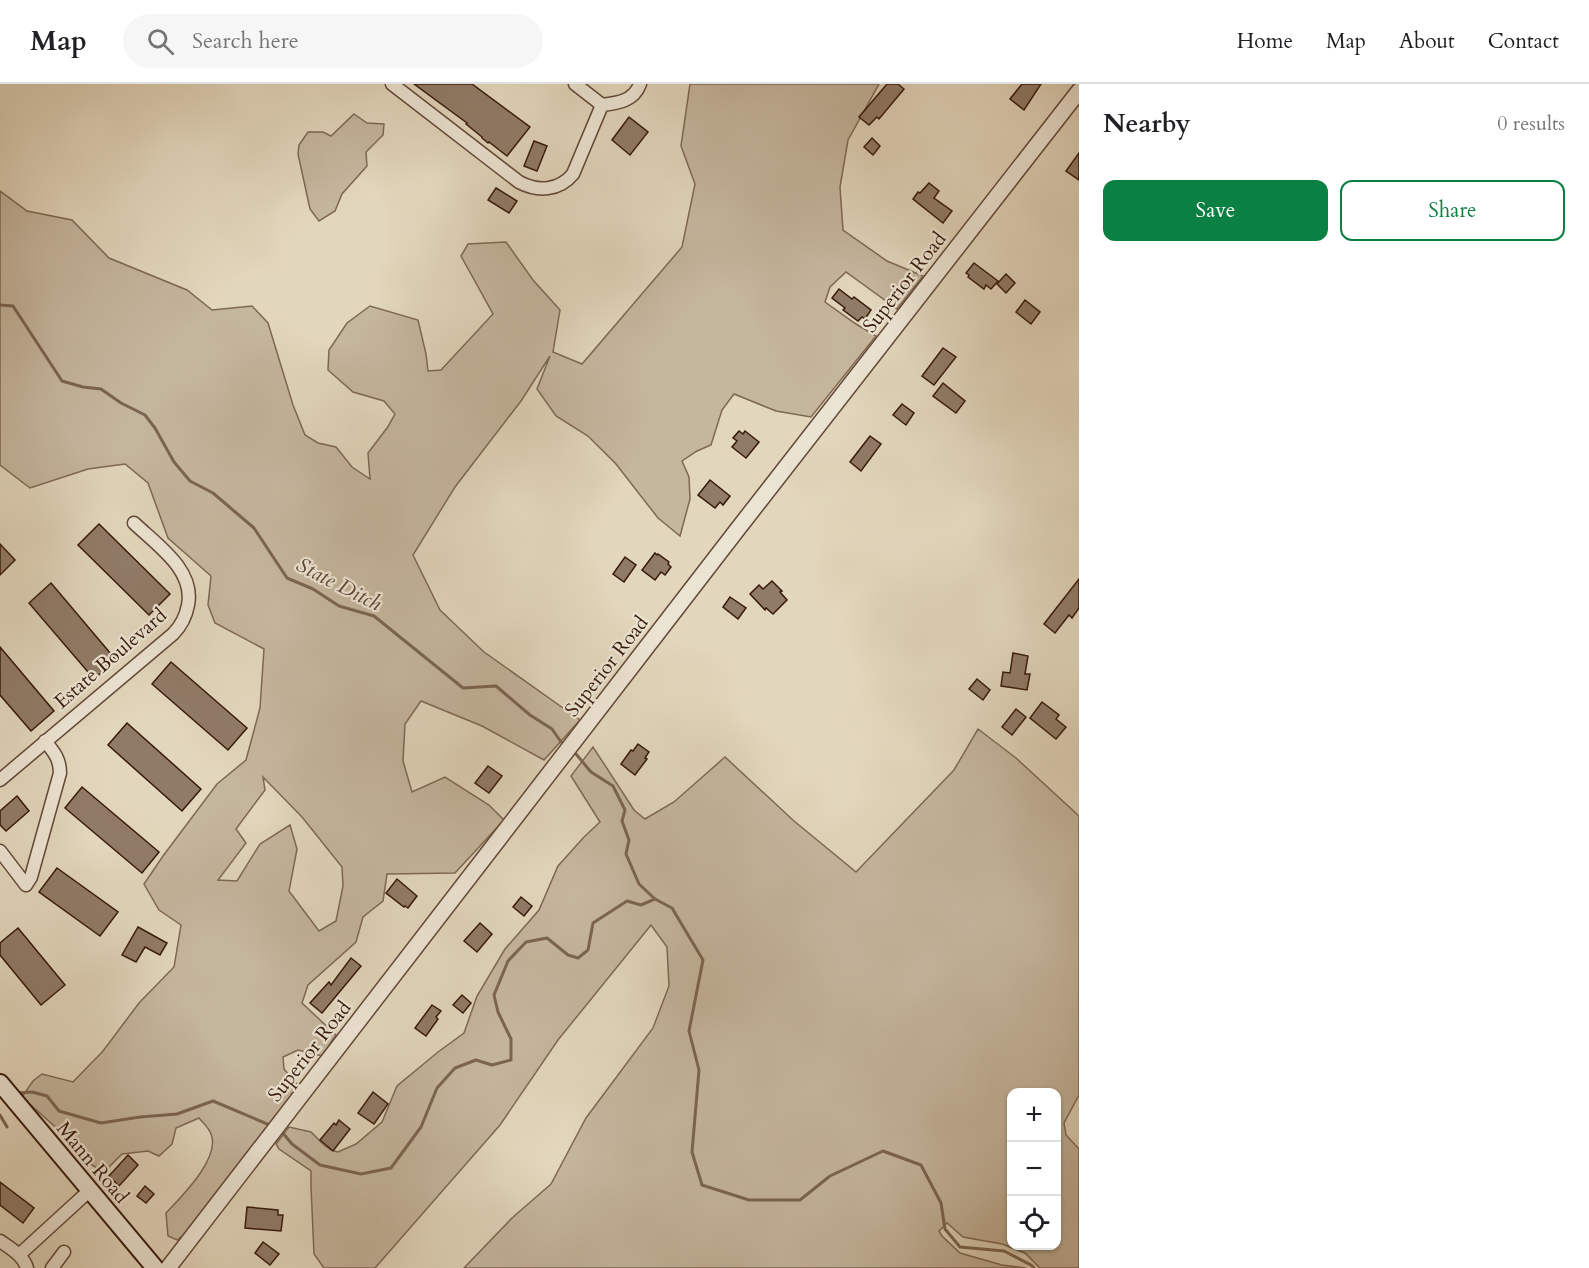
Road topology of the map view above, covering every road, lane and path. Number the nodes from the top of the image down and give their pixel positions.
1 (393, 84) edge
2 (575, 84) edge
3 (640, 84) edge
4 (1079, 92) edge
5 (603, 105) junction
6 (134, 523) dead end
7 (45, 741) junction
8 (0, 780) edge
9 (0, 851) edge
10 (0, 1083) edge
11 (89, 1191) junction
12 (0, 1241) edge
13 (64, 1252) dead end
14 (19, 1255) junction
15 (27, 1268) edge
16 (52, 1268) edge
17 (154, 1268) edge
18 (168, 1268) edge

1 - 5 street
2 - 5 street
3 - 5 street
4 - 18 street, Superior Road
6 - 7 street, Estate Boulevard
7 - 8 street, Estate Boulevard
7 - 9 street
10 - 11 main road, Mann Road
11 - 14 street
11 - 17 main road, Mann Road
12 - 14 street
13 - 16 street
14 - 15 street

